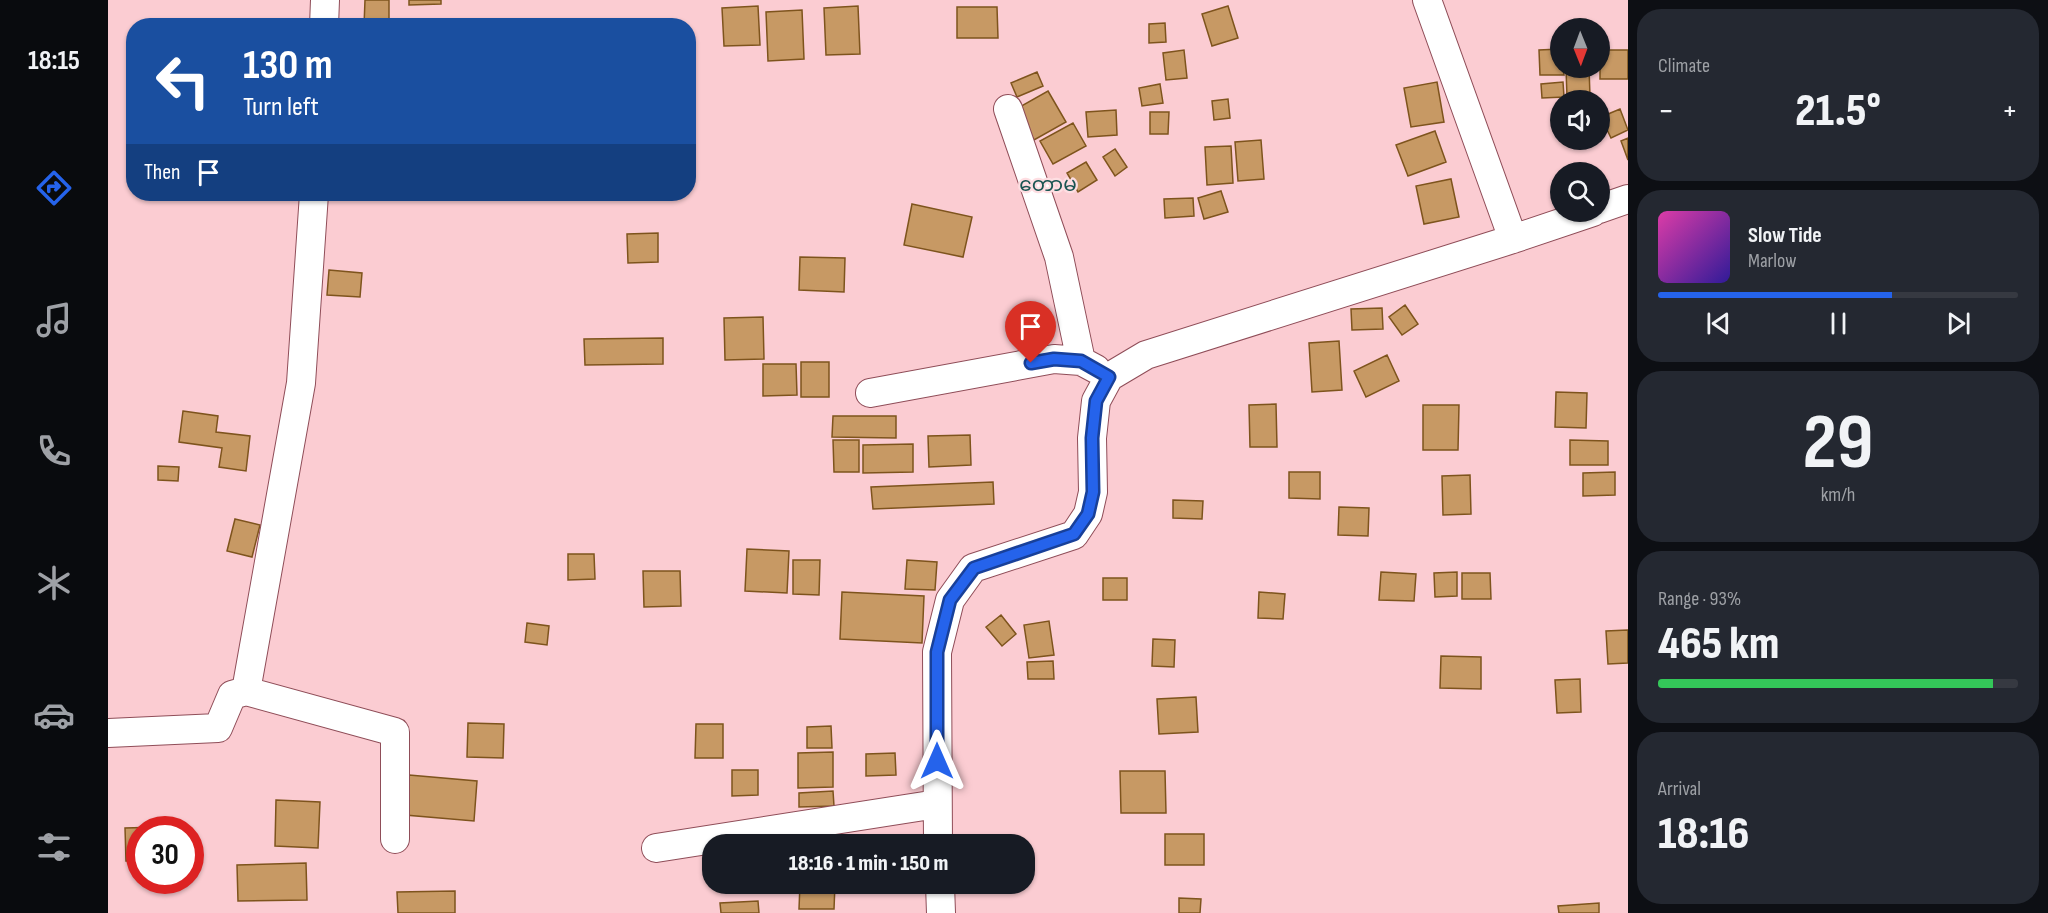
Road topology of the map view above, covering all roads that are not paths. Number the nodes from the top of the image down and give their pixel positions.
1 (326, 0) edge
2 (1427, 0) edge
3 (325, 18) edge
4 (1008, 110) dead end
5 (1628, 199) edge
6 (314, 201) edge
7 (1610, 205) edge
8 (1564, 222) edge
9 (1514, 239) junction
10 (1081, 361) junction
11 (1109, 377) junction
12 (870, 393) dead end
13 (246, 691) junction
14 (108, 733) edge
15 (937, 804) junction
16 (938, 834) edge
17 (395, 839) dead end
18 (656, 848) dead end
19 (940, 894) edge
20 (941, 913) edge

1 - 3 street
2 - 9 street
4 - 10 street
5 - 7 street
6 - 13 street
8 - 9 street
9 - 11 street
10 - 11 street
10 - 12 street
11 - 15 street
13 - 14 street
13 - 17 street
15 - 16 street
15 - 18 street
19 - 20 street

